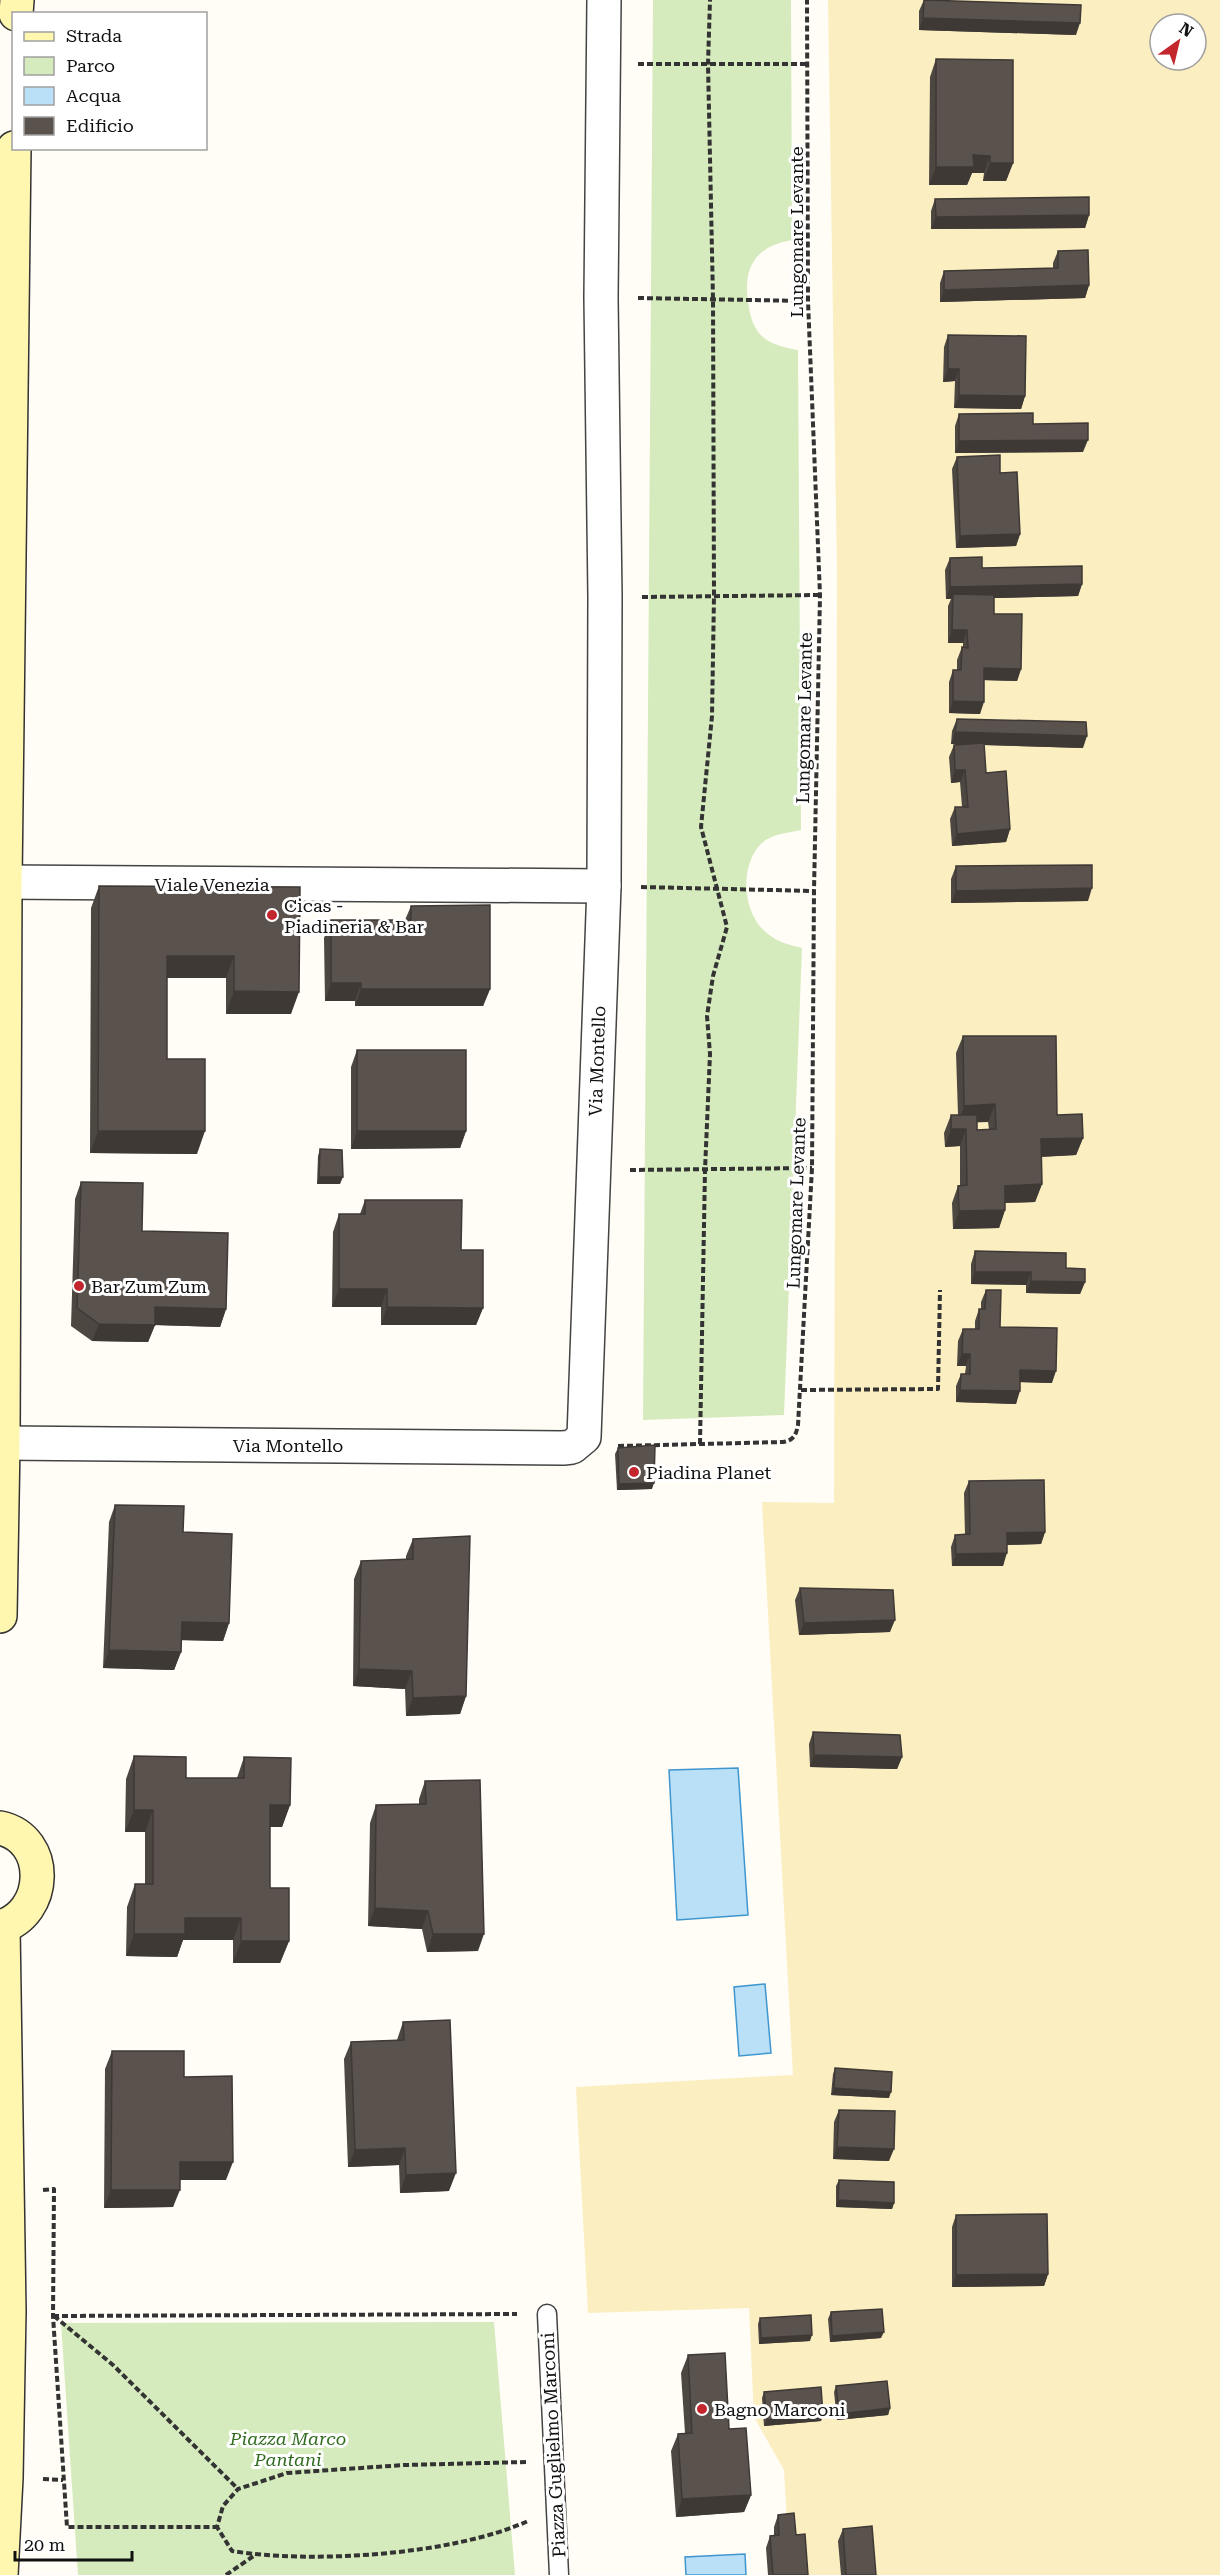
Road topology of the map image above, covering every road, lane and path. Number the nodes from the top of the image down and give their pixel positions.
1 (604, 0) edge
2 (710, 0) edge
3 (807, 0) edge
4 (604, 64) junction
5 (708, 64) junction
6 (809, 64) junction
7 (14, 150) edge
8 (601, 298) junction
9 (713, 299) junction
10 (808, 301) junction
11 (714, 596) junction
12 (820, 596) junction
13 (605, 597) junction
14 (2, 882) edge
15 (604, 886) junction
16 (718, 888) junction
17 (814, 891) junction
18 (812, 1168) junction
19 (593, 1170) junction
20 (705, 1170) junction
21 (940, 1290) dead end
22 (801, 1390) junction
23 (3, 1443) junction
24 (700, 1444) junction
25 (572, 1447) junction
26 (0, 1616) edge
27 (0, 1828) edge
28 (2, 1927) edge
29 (6, 2194) junction
30 (547, 2314) joint
31 (53, 2316) junction
32 (554, 2461) junction
33 (238, 2489) junction
34 (556, 2508) junction
35 (217, 2527) junction
36 (0, 2551) edge
37 (256, 2554) junction
38 (1, 2575) edge
39 (226, 2575) edge
40 (559, 2575) edge

1 - 4 street, Via Montello
2 - 5 path
3 - 6 path, Lungomare Levante
4 - 5 path
4 - 8 street, Via Montello
5 - 6 path
5 - 9 path
6 - 10 path, Lungomare Levante
7 - 14 street
8 - 9 path
8 - 13 street, Via Montello
9 - 10 path
9 - 11 path
10 - 12 path, Lungomare Levante
11 - 12 path
11 - 13 path
11 - 16 path
12 - 17 path, Lungomare Levante
13 - 15 street, Via Montello
14 - 15 street, Viale Venezia
14 - 23 street
15 - 16 path
15 - 19 street, Via Montello
16 - 17 path
16 - 20 path
17 - 18 path, Lungomare Levante
18 - 20 path
18 - 22 path, Lungomare Levante
19 - 20 path
19 - 25 street, Via Montello
20 - 24 path
21 - 22 path
22 - 24 path, Lungomare Levante
23 - 25 street, Via Montello
23 - 26 street
24 - 25 path
27 - 28 street
28 - 29 street
29 - 31 path
29 - 36 street
30 - 31 path
30 - 32 lane, Piazza Guglielmo Marconi
31 - 33 path
31 - 35 path
32 - 33 path
32 - 34 lane, Piazza Guglielmo Marconi
33 - 35 path
34 - 37 path
34 - 40 lane, Piazza Guglielmo Marconi
35 - 37 path
36 - 38 street
37 - 39 path

